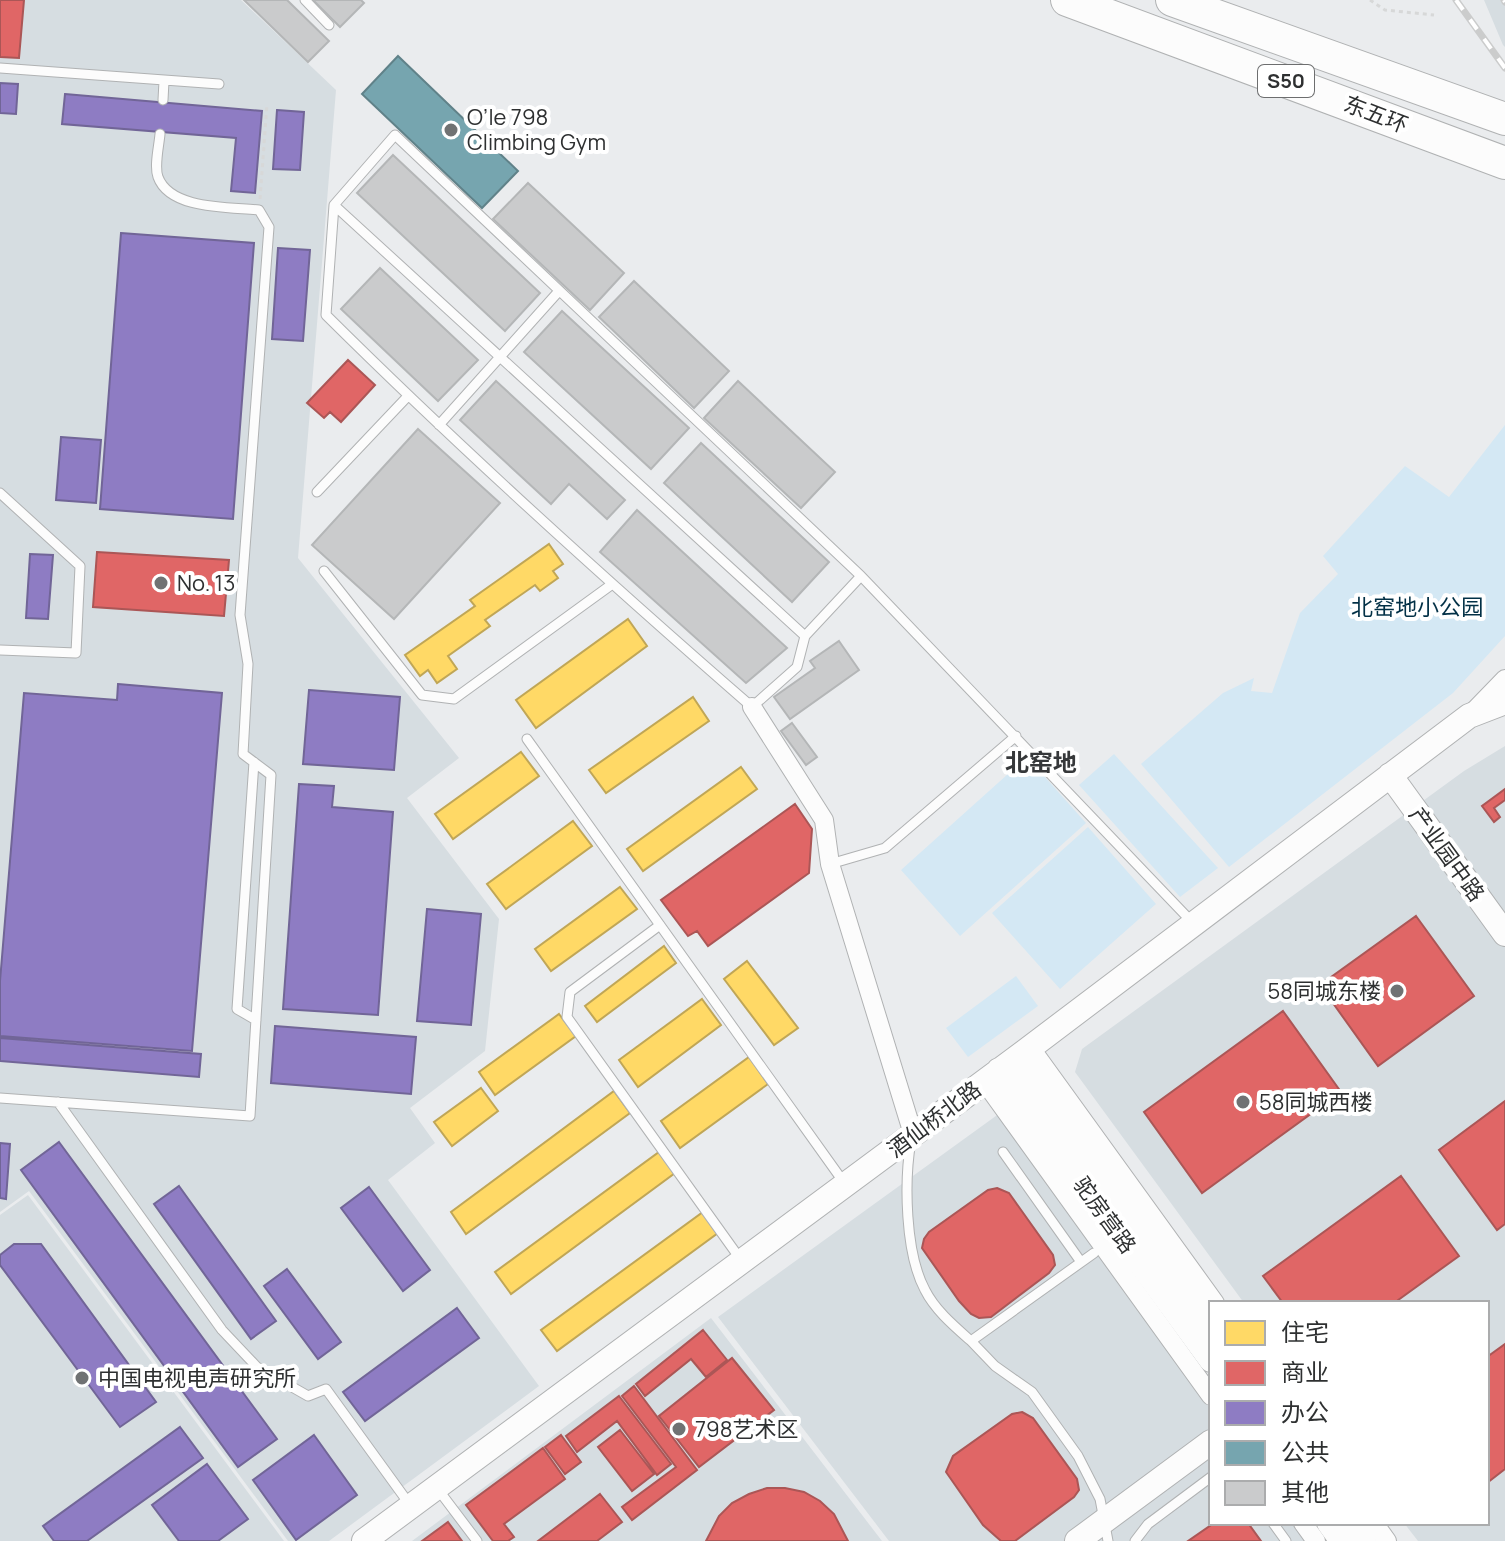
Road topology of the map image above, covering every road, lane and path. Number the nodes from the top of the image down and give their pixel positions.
1 (305, 0) edge
2 (1067, 0) edge
3 (1172, 0) edge
4 (1370, 0) edge
5 (1434, 15) dead end
6 (329, 25) dead end
7 (0, 68) edge
8 (164, 81) junction
9 (219, 84) dead end
10 (163, 100) dead end
11 (267, 104) dead end
12 (1505, 119) edge
13 (160, 134) dead end
14 (1505, 163) edge
15 (334, 205) junction
16 (259, 210) junction
17 (559, 291) junction
18 (500, 359) junction
19 (408, 396) junction
20 (439, 425) junction
21 (317, 492) dead end
22 (0, 493) edge
23 (324, 571) dead end
24 (861, 576) junction
25 (611, 585) junction
26 (805, 636) junction
27 (0, 650) edge
28 (1505, 679) edge
29 (1505, 694) edge
30 (1505, 702) edge
31 (752, 707) junction
32 (1469, 716) junction
33 (1016, 736) junction
34 (527, 739) dead end
35 (254, 762) junction
36 (1390, 775) junction
37 (830, 864) junction
38 (1193, 924) junction
39 (660, 925) junction
40 (1505, 934) edge
41 (256, 1020) junction
42 (1007, 1064) junction
43 (0, 1098) edge
44 (58, 1102) junction
45 (913, 1134) junction
46 (1003, 1152) dead end
47 (845, 1184) junction
48 (1094, 1253) dead end
49 (741, 1260) junction
50 (1081, 1262) junction
51 (1213, 1301) edge
52 (1209, 1326) edge
53 (971, 1341) junction
54 (1209, 1357) edge
55 (1209, 1393) edge
56 (1209, 1444) edge
57 (1209, 1478) edge
58 (437, 1488) junction
59 (411, 1507) junction
60 (1106, 1531) edge
61 (364, 1541) edge
62 (477, 1541) edge
63 (1077, 1541) edge
64 (1135, 1541) edge

1 - 6 lane
2 - 14 highway, 东五环 / S50
3 - 12 highway, 东五环 / S50
4 - 5 path
7 - 8 lane
8 - 9 lane
8 - 10 lane
11 - 16 path
13 - 16 lane
15 - 17 lane
15 - 18 lane
15 - 19 lane
16 - 35 lane
17 - 18 lane
17 - 24 lane
18 - 20 lane
18 - 26 lane
19 - 20 lane
19 - 21 lane
20 - 25 lane
22 - 27 lane
23 - 25 lane
24 - 26 lane
24 - 33 lane
25 - 31 lane
26 - 31 lane
28 - 32 street
29 - 32 lane
30 - 32 street, 酒仙桥北路
31 - 37 street
32 - 36 street, 酒仙桥北路
33 - 37 lane
33 - 38 lane
34 - 39 lane
35 - 41 lane
35 - 41 lane
36 - 38 street, 酒仙桥北路
36 - 40 street, 产业园中路
37 - 45 street
38 - 42 street, 酒仙桥北路
39 - 47 lane
39 - 49 lane
41 - 44 lane
42 - 45 street, 酒仙桥北路
42 - 51 street
42 - 52 street, 驼房营路
42 - 54 street, 驼房营路
42 - 55 street
43 - 44 lane
44 - 59 lane
45 - 47 street, 酒仙桥北路
45 - 53 lane
46 - 50 lane
47 - 49 street, 酒仙桥北路
48 - 50 lane
49 - 58 street, 酒仙桥北路
50 - 53 lane
53 - 60 lane
56 - 60 street
57 - 64 lane
58 - 59 street, 酒仙桥北路
58 - 62 lane
59 - 61 street, 酒仙桥北路
60 - 63 street

